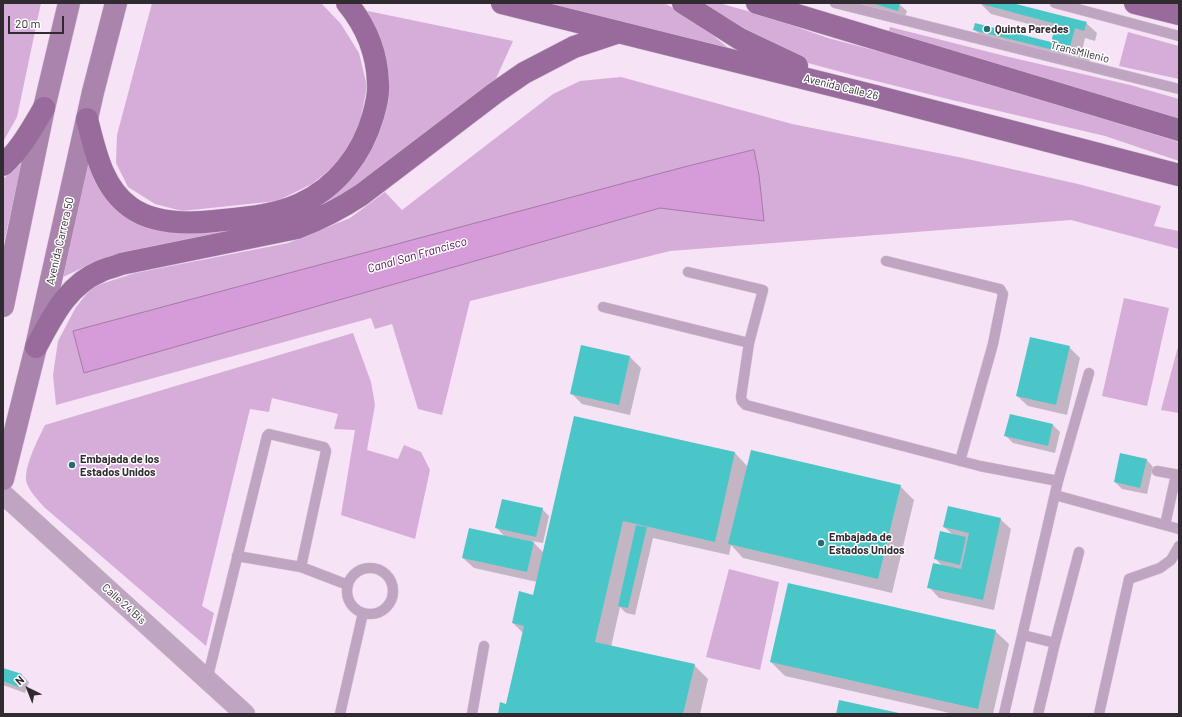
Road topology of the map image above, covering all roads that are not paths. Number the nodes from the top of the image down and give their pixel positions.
1 (69, 3) edge
2 (116, 3) edge
3 (347, 3) edge
4 (502, 3) edge
5 (683, 3) edge
6 (757, 3) edge
7 (835, 3) edge
8 (1054, 3) edge
9 (1135, 3) edge
10 (1179, 14) edge
11 (619, 32) junction
12 (1179, 36) edge
13 (1179, 89) edge
14 (875, 96) junction
15 (44, 108) junction
16 (87, 119) junction
17 (1179, 130) edge
18 (3, 165) edge
19 (1179, 174) edge
20 (886, 261) dead end
21 (688, 272) dead end
22 (3, 306) edge
23 (603, 307) dead end
24 (749, 343) junction
25 (36, 348) junction
26 (1089, 373) dead end
27 (960, 461) junction
28 (1157, 472) dead end
29 (1177, 475) edge
30 (3, 479) edge
31 (1058, 481) junction
32 (3, 494) edge
33 (1055, 495) junction
34 (1165, 525) junction
35 (1179, 528) edge
36 (1179, 546) edge
37 (1080, 552) dead end
38 (237, 556) junction
39 (301, 567) junction
40 (348, 585) junction
41 (362, 613) junction
42 (1023, 634) junction
43 (1055, 643) junction
44 (484, 646) dead end
45 (207, 680) junction
46 (235, 711) edge
47 (340, 714) edge
48 (472, 714) edge
49 (1004, 714) edge
50 (1038, 714) edge
51 (1099, 714) edge

1 - 15 main road
2 - 16 main road, Avenida Carrera 50
3 - 16 main road
4 - 11 main road, Avenida Calle 26
5 - 14 main road
6 - 17 main road
7 - 13 lane, TransMilenio
8 - 12 lane
9 - 10 main road
11 - 14 main road, Avenida Calle 26
11 - 25 main road
14 - 19 main road, Avenida Calle 26
15 - 18 main road
15 - 22 main road
16 - 25 main road, Avenida Carrera 50
20 - 27 lane
21 - 24 lane
23 - 24 lane
24 - 27 lane
25 - 30 main road, Avenida Carrera 50
26 - 31 lane
27 - 31 lane
28 - 29 lane
29 - 34 lane
31 - 33 lane
32 - 45 street, Calle 24 Bis
33 - 34 lane
33 - 42 lane
34 - 35 lane
36 - 51 lane
37 - 43 lane
38 - 39 lane
38 - 39 lane
38 - 45 lane
39 - 40 lane
40 - 41 lane
40 - 41 lane
41 - 47 lane
42 - 43 lane
42 - 49 lane
43 - 50 lane
44 - 48 lane
45 - 46 street, Calle 24 Bis

